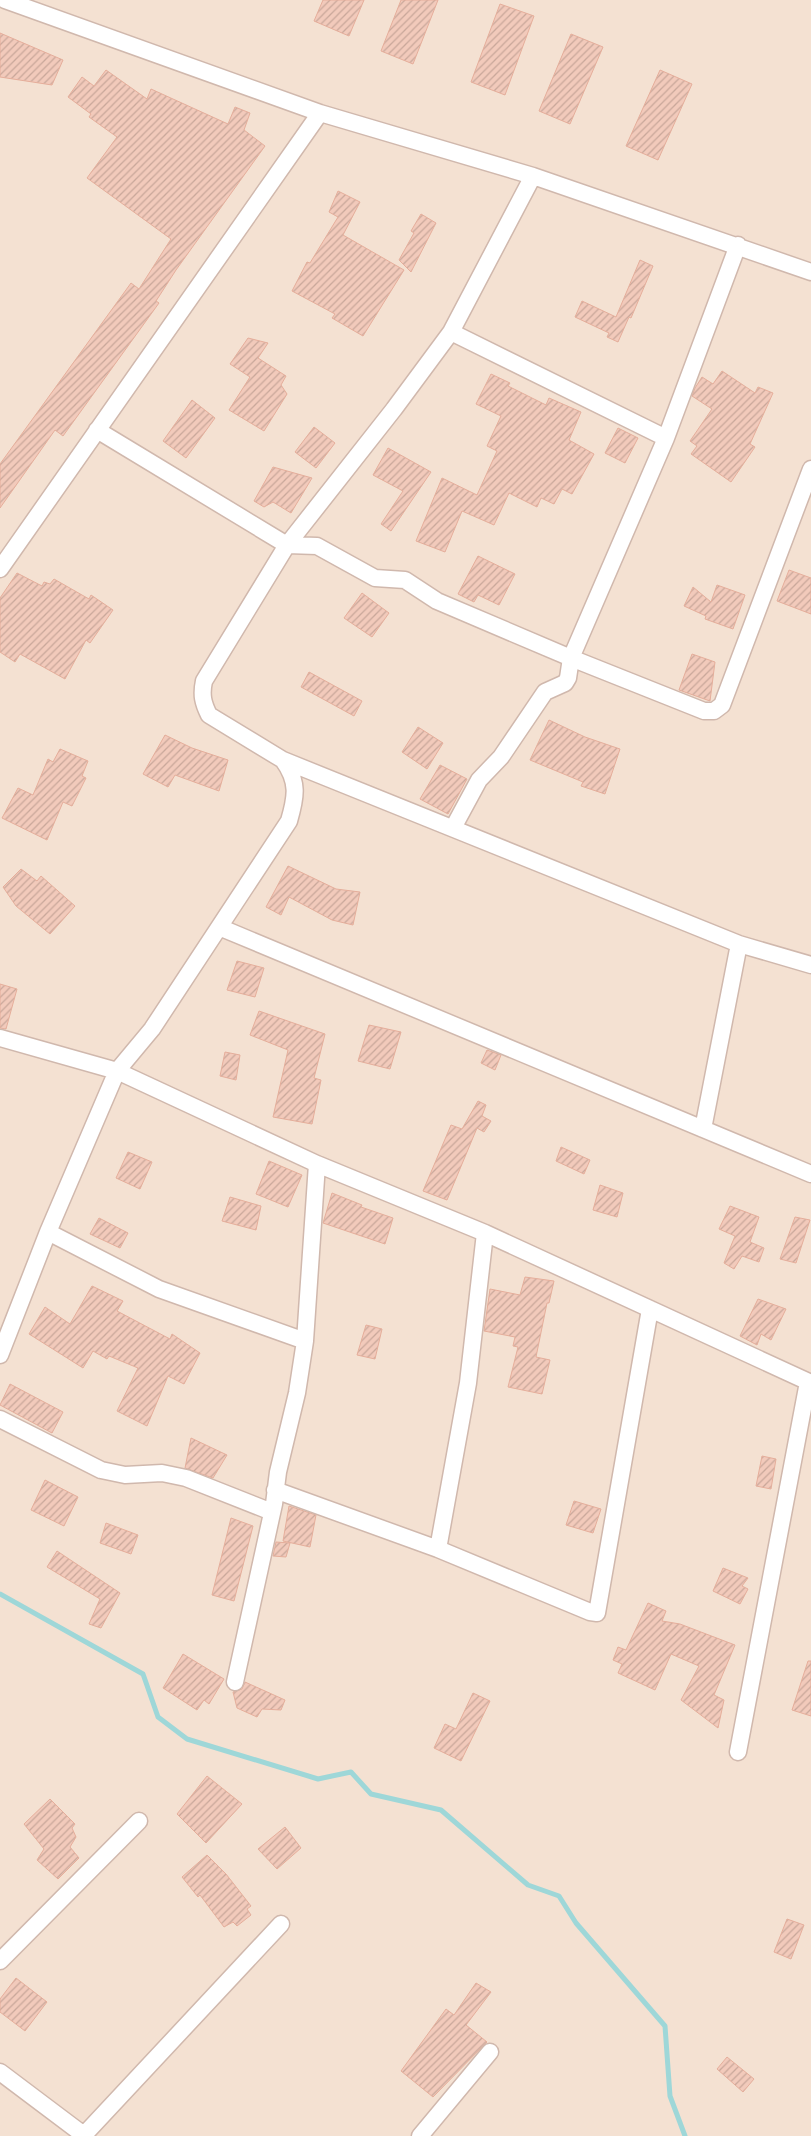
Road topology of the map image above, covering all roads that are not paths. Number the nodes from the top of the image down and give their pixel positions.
1 (5, 0) edge
2 (320, 113) junction
3 (533, 176) junction
4 (738, 245) junction
5 (811, 272) edge
6 (451, 332) junction
7 (97, 430) junction
8 (666, 438) junction
9 (811, 469) edge
10 (288, 545) junction
11 (0, 569) edge
12 (571, 658) junction
13 (283, 760) junction
14 (453, 828) junction
15 (219, 927) junction
16 (739, 944) junction
17 (811, 965) edge
18 (0, 1038) edge
19 (117, 1071) junction
20 (703, 1129) junction
21 (317, 1164) junction
22 (811, 1174) edge
23 (48, 1232) junction
24 (485, 1233) junction
25 (650, 1309) junction
26 (305, 1341) junction
27 (0, 1355) edge
28 (809, 1383) edge
29 (0, 1419) edge
30 (275, 1490) junction
31 (272, 1512) junction
32 (438, 1549) junction
33 (235, 1682) dead end
34 (738, 1752) dead end
35 (139, 1822) dead end
36 (281, 1924) dead end
37 (0, 1962) edge
38 (490, 2052) dead end
39 (0, 2072) edge
40 (84, 2136) edge
41 (420, 2136) edge

1 - 2 street
2 - 3 street
2 - 7 street
3 - 4 street
3 - 6 street
4 - 5 street
4 - 8 street
6 - 8 street
6 - 10 street
7 - 10 street
7 - 11 street
8 - 12 street
9 - 12 street
10 - 12 street
10 - 13 street
12 - 14 street
13 - 14 street
13 - 15 street
14 - 16 street
15 - 19 street
15 - 20 street
16 - 17 street
16 - 20 street
18 - 19 street
19 - 21 street
19 - 23 street
20 - 22 street
21 - 24 street
21 - 26 street
23 - 26 street
23 - 27 street
24 - 25 street
24 - 32 street
25 - 28 street
25 - 32 street
26 - 30 street
28 - 34 street
29 - 31 street
30 - 31 street
30 - 32 street
31 - 33 street
35 - 37 street
36 - 40 street
38 - 41 street
39 - 40 street

